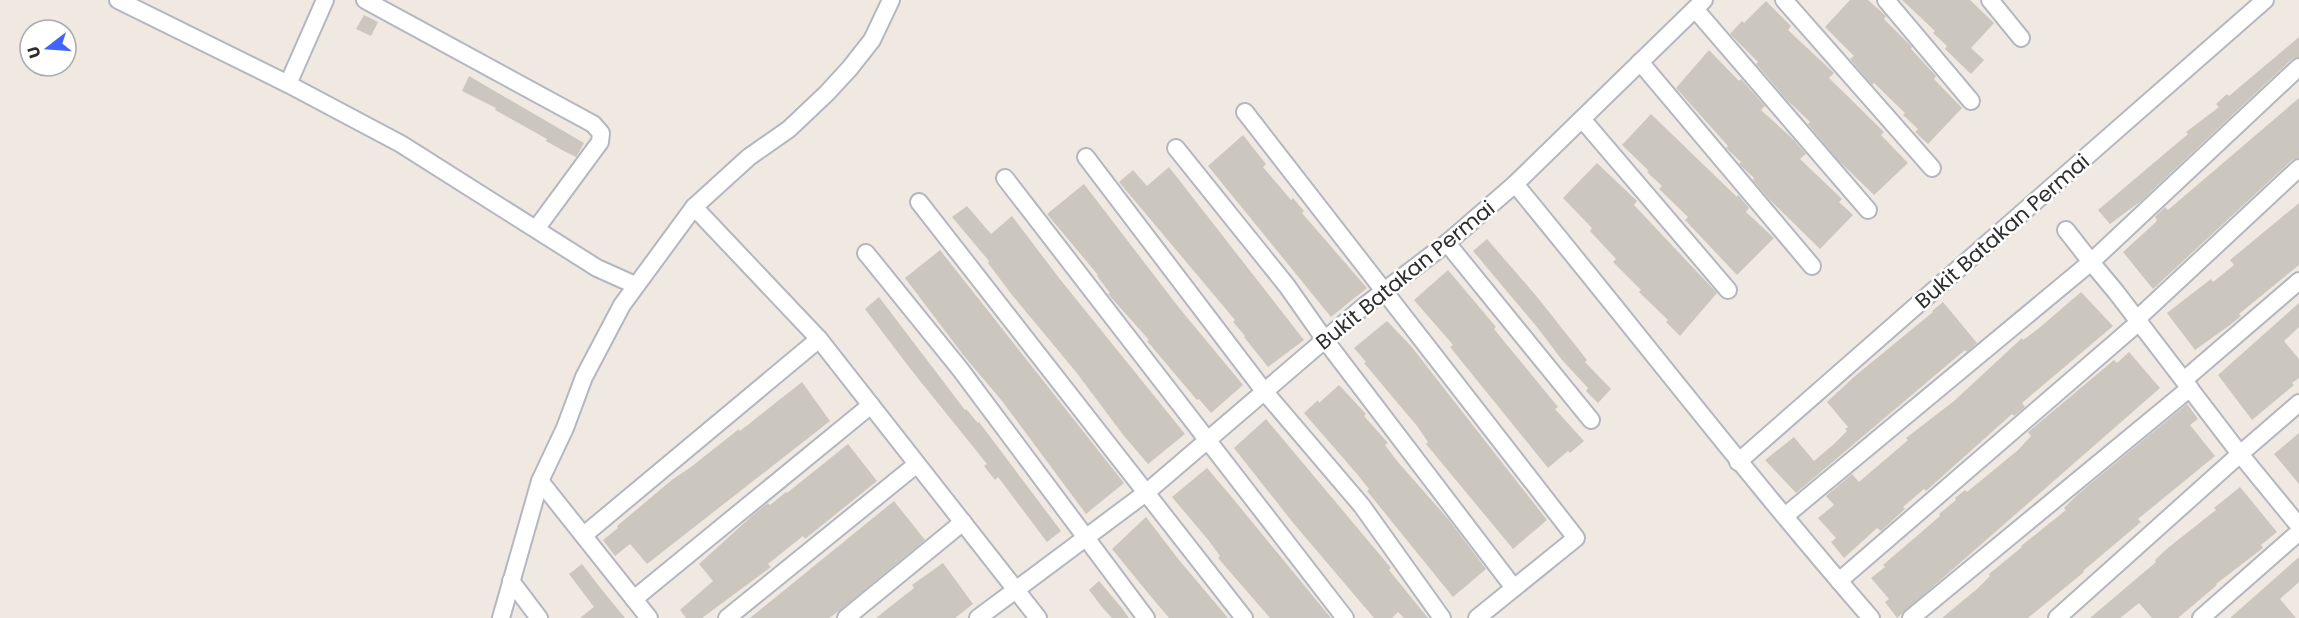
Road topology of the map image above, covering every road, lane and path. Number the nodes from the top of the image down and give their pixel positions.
1 (118, 0) edge
2 (325, 0) edge
3 (365, 0) edge
4 (891, 0) edge
5 (1784, 0) edge
6 (1886, 0) edge
7 (1990, 0) edge
8 (2265, 0) edge
9 (1700, 4) edge
10 (2021, 38) dead end
11 (1640, 62) junction
12 (2299, 67) edge
13 (288, 84) junction
14 (1971, 101) dead end
15 (1245, 112) dead end
16 (1582, 118) junction
17 (1176, 148) dead end
18 (1086, 157) dead end
19 (1932, 168) dead end
20 (2299, 168) edge
21 (1005, 178) dead end
22 (1515, 184) junction
23 (919, 202) dead end
24 (694, 207) junction
25 (1868, 210) dead end
26 (536, 230) junction
27 (2066, 230) dead end
28 (1447, 243) junction
29 (866, 253) dead end
30 (2091, 262) junction
31 (1812, 266) dead end
32 (2299, 281) edge
33 (635, 285) junction
34 (1384, 290) junction
35 (1728, 290) dead end
36 (2138, 320) junction
37 (819, 339) junction
38 (1325, 340) junction
39 (2187, 384) junction
40 (1264, 392) junction
41 (2299, 403) edge
42 (871, 405) junction
43 (1591, 420) dead end
44 (1208, 438) junction
45 (2240, 454) junction
46 (1738, 462) junction
47 (917, 464) junction
48 (540, 481) junction
49 (1147, 492) junction
50 (1785, 516) junction
51 (963, 522) junction
52 (2299, 526) edge
53 (2299, 532) edge
54 (584, 536) junction
55 (1084, 538) junction
56 (511, 581) junction
57 (1839, 581) junction
58 (1514, 588) junction
59 (1016, 589) junction
60 (634, 599) junction
61 (501, 618) edge
62 (539, 618) edge
63 (648, 618) edge
64 (727, 618) edge
65 (846, 618) edge
66 (978, 618) edge
67 (1038, 618) edge
68 (1146, 618) edge
69 (1244, 618) edge
70 (1345, 618) edge
71 (1442, 618) edge
72 (1477, 618) edge
73 (1871, 618) edge
74 (1911, 618) edge
75 (2057, 618) edge
76 (2200, 618) edge

1 - 13 street
2 - 13 street
3 - 26 street
4 - 24 street
5 - 19 street
6 - 14 street
7 - 10 street
8 - 46 street, Bukit Batakan Permai
9 - 11 street, Bukit Batakan Permai
9 - 25 street
11 - 16 street, Bukit Batakan Permai
11 - 31 street
12 - 30 street
13 - 26 street
15 - 34 street
16 - 22 street, Bukit Batakan Permai
16 - 35 street
17 - 38 street
18 - 40 street
20 - 36 street
21 - 44 street
22 - 28 street, Bukit Batakan Permai
22 - 46 street
23 - 49 street
24 - 33 street
24 - 37 street
26 - 33 street
27 - 30 street
28 - 34 street, Bukit Batakan Permai
28 - 43 street
29 - 55 street
30 - 36 street
30 - 50 street
32 - 39 street
33 - 48 street
34 - 38 street, Bukit Batakan Permai
34 - 58 street
36 - 39 street
36 - 57 street
37 - 42 street
37 - 54 street
38 - 40 street, Bukit Batakan Permai
38 - 58 street
39 - 45 street
39 - 74 street
40 - 44 street, Bukit Batakan Permai
40 - 71 street
41 - 45 street
42 - 47 street
42 - 60 street
44 - 49 street, Bukit Batakan Permai
44 - 70 street
45 - 52 street
45 - 75 street
46 - 50 street
47 - 51 street
47 - 64 street
48 - 54 street
48 - 56 street
49 - 55 street, Bukit Batakan Permai
49 - 69 street
50 - 57 street
51 - 59 street
51 - 65 street
53 - 76 street
54 - 60 street
55 - 59 street, Bukit Batakan Permai
55 - 68 street
56 - 61 street
56 - 62 street
57 - 73 street
58 - 72 street
59 - 66 street, Bukit Batakan Permai
59 - 67 street
60 - 63 street

